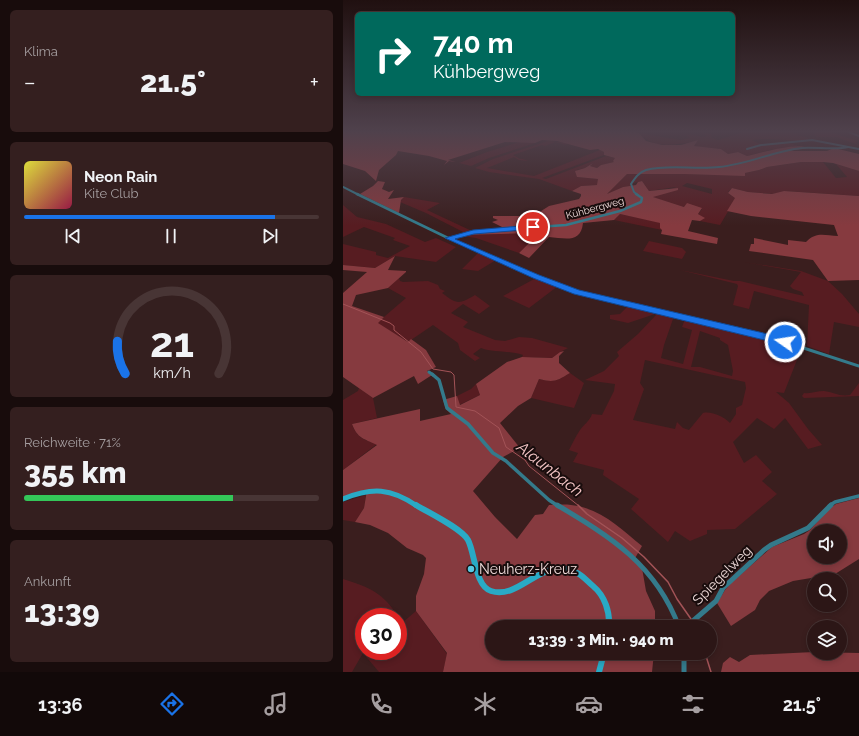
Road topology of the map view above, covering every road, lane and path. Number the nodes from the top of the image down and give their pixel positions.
1 (739, 163) edge
2 (343, 187) edge
3 (448, 238) junction
4 (859, 366) edge
5 (429, 372) dead end
6 (859, 496) edge
7 (343, 499) edge
8 (610, 620) edge
9 (676, 620) edge
10 (693, 620) edge
11 (602, 660) edge
12 (684, 660) edge
13 (599, 672) edge
14 (684, 672) edge

1 - 3 street, Kühbergweg
2 - 3 street
3 - 4 street
5 - 9 street
6 - 10 street, Spiegelweg
7 - 8 street
11 - 13 street
12 - 14 street

